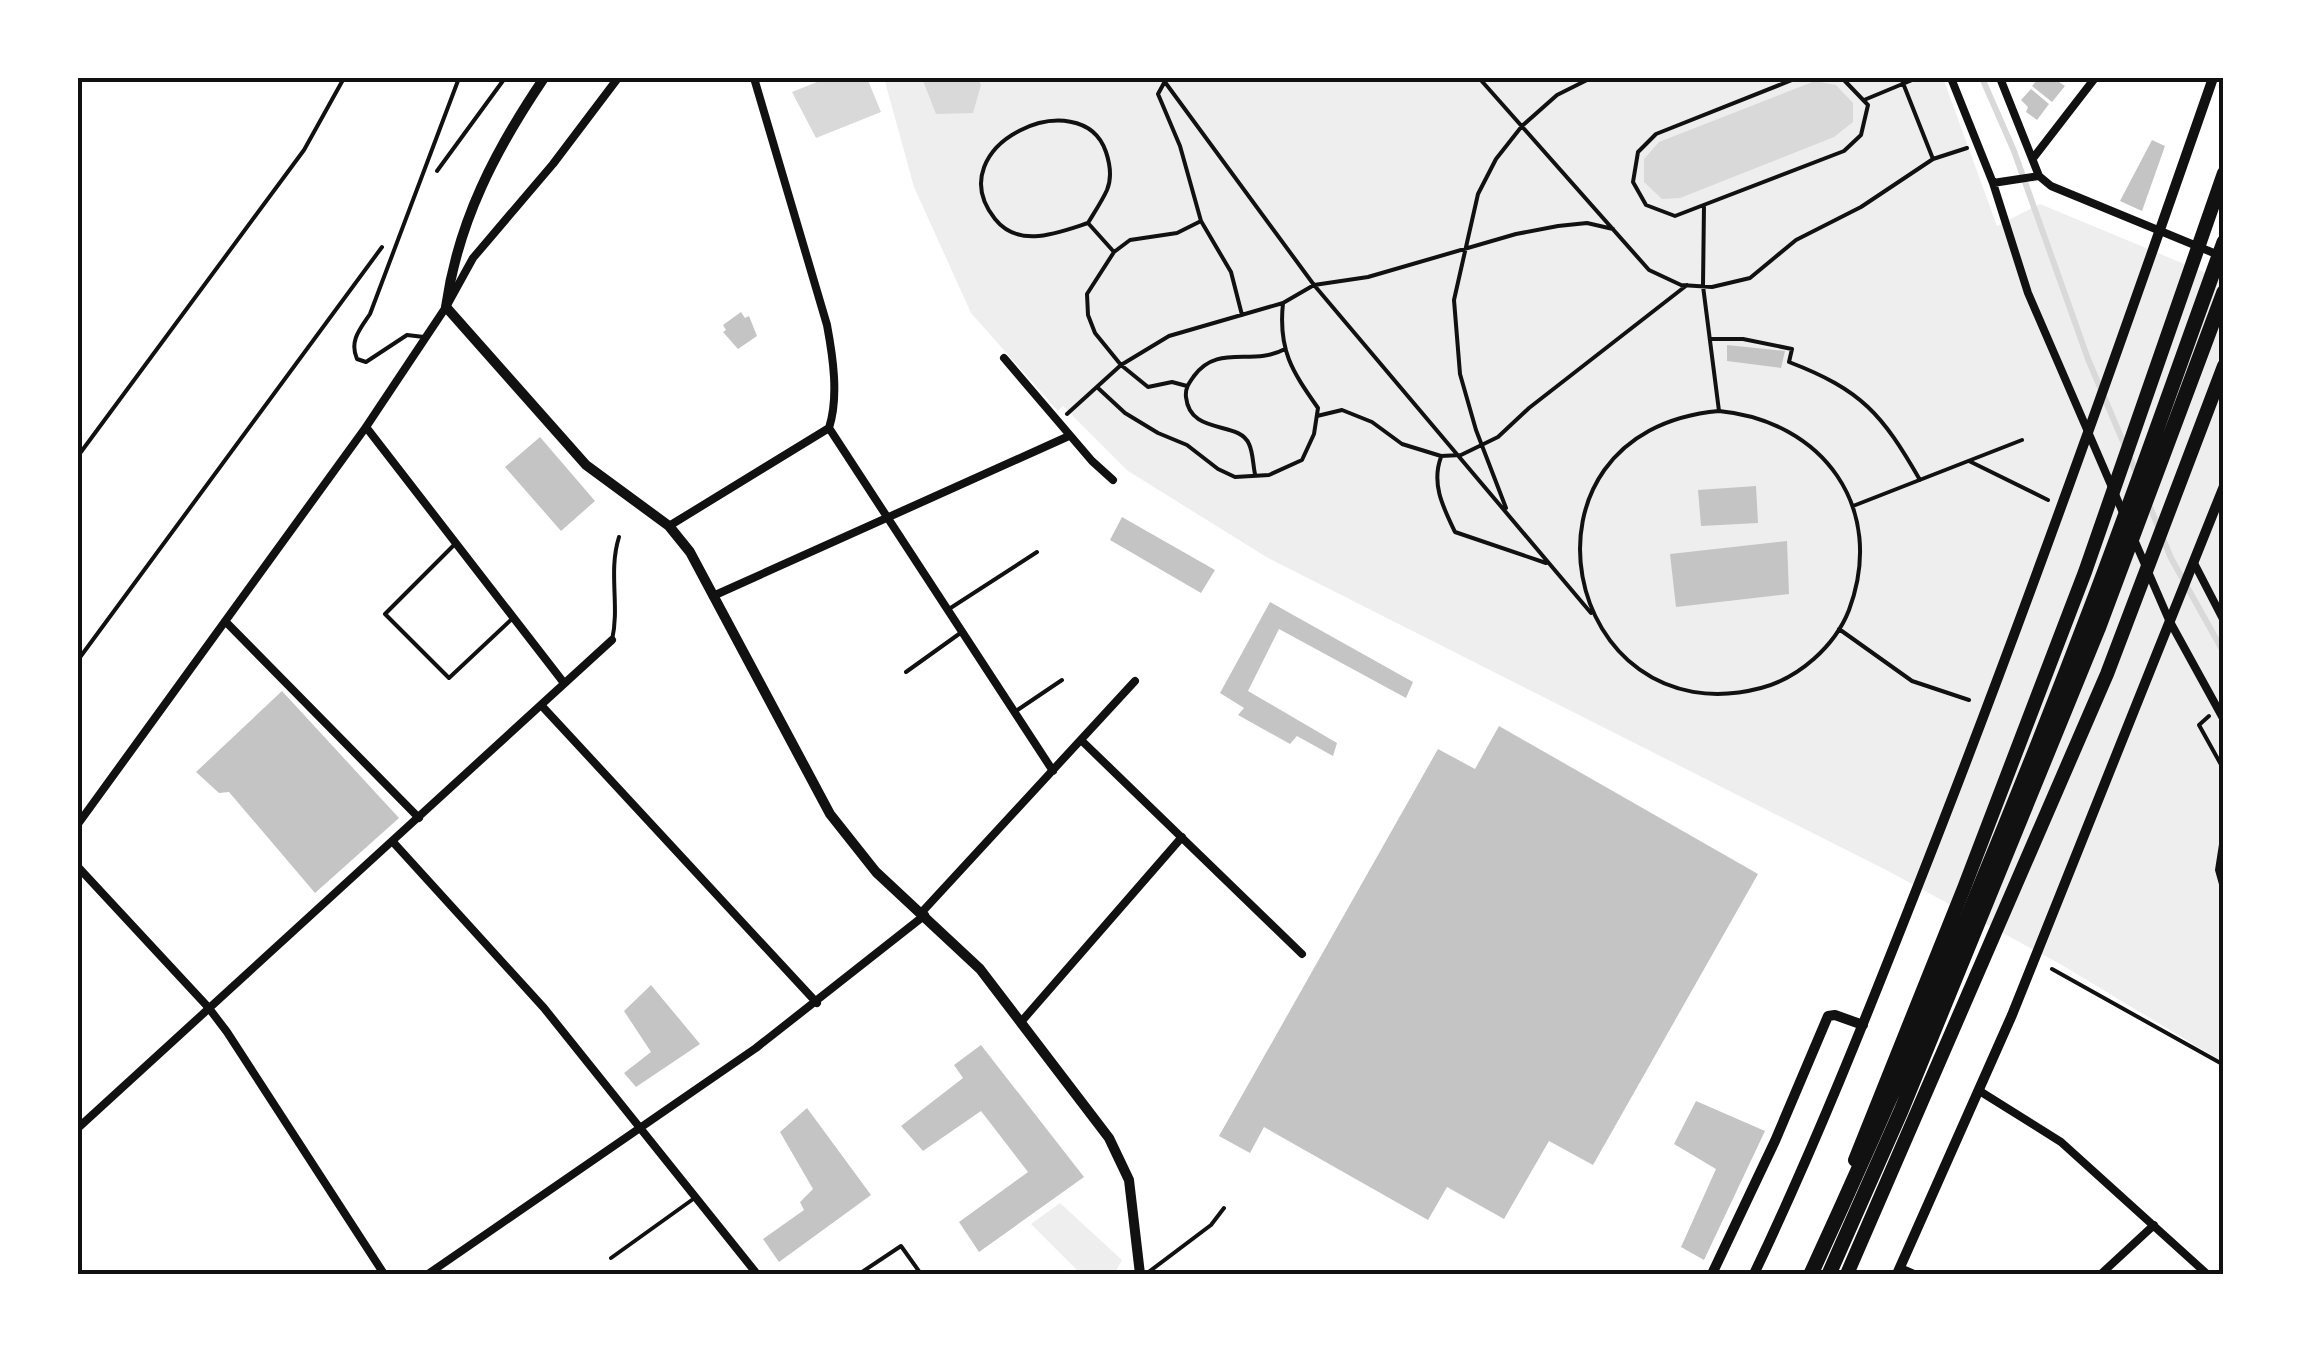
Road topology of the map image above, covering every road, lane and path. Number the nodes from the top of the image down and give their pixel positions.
1 (344, 78) edge
2 (459, 78) edge
3 (505, 78) edge
4 (544, 78) edge
5 (618, 78) edge
6 (754, 78) edge
7 (1479, 78) edge
8 (1591, 78) edge
9 (1797, 78) edge
10 (1842, 78) edge
11 (1918, 78) edge
12 (1951, 78) edge
13 (2000, 78) edge
14 (2095, 78) edge
15 (2212, 78) edge
16 (1164, 80) edge
17 (1902, 81) edge
18 (2224, 82) edge
19 (1864, 100) junction
20 (1522, 126) junction
21 (1978, 143) junction
22 (2034, 157) junction
23 (1933, 159) junction
24 (2224, 173) edge
25 (2039, 176) junction
26 (429, 183) dead end
27 (1993, 183) junction
28 (1704, 205) junction
29 (1201, 221) junction
30 (1088, 223) junction
31 (1613, 229) junction
32 (2160, 230) junction
33 (2224, 242) edge
34 (385, 243) dead end
35 (1468, 249) junction
36 (1114, 252) junction
37 (2224, 257) edge
38 (1314, 285) junction
39 (1687, 285) junction
40 (1704, 286) junction
41 (2224, 292) edge
42 (1283, 303) junction
43 (446, 307) junction
44 (1242, 315) junction
45 (426, 337) junction
46 (1710, 339) junction
47 (1285, 349) junction
48 (1004, 358) dead end
49 (1122, 365) junction
50 (2224, 366) edge
51 (1186, 386) junction
52 (1098, 388) junction
53 (1719, 411) junction
54 (1317, 416) junction
55 (1058, 421) junction
56 (366, 427) junction
57 (830, 428) junction
58 (2090, 435) junction
59 (1069, 436) junction
60 (2022, 440) dead end
61 (1482, 447) junction
62 (1461, 455) junction
63 (78, 456) edge
64 (1442, 456) junction
65 (1969, 461) junction
66 (1256, 476) junction
67 (1113, 480) dead end
68 (1920, 480) junction
69 (2224, 486) edge
70 (2048, 500) dead end
71 (1853, 506) junction
72 (1508, 514) junction
73 (888, 518) junction
74 (669, 526) junction
75 (619, 537) dead end
76 (456, 544) junction
77 (1037, 552) dead end
78 (1550, 565) junction
79 (2192, 566) junction
80 (714, 596) junction
81 (947, 610) junction
82 (514, 616) junction
83 (1594, 617) junction
84 (226, 620) junction
85 (2169, 620) junction
86 (2224, 621) edge
87 (1839, 629) junction
88 (962, 633) junction
89 (612, 640) joint
90 (78, 660) edge
91 (906, 672) dead end
92 (1062, 680) dead end
93 (1135, 681) dead end
94 (564, 683) junction
95 (1969, 700) dead end
96 (541, 705) junction
97 (2218, 710) junction
98 (1014, 712) junction
99 (2224, 720) edge
100 (1081, 740) junction
101 (2224, 770) edge
102 (1052, 771) junction
103 (419, 818) junction
104 (78, 824) edge
105 (2224, 825) edge
106 (1182, 837) junction
107 (393, 842) junction
108 (78, 867) edge
109 (2224, 895) edge
110 (924, 914) junction
111 (1302, 954) dead end
112 (2052, 969) dead end
113 (818, 1002) junction
114 (208, 1007) junction
115 (1020, 1022) junction
116 (1863, 1025) junction
117 (2224, 1066) edge
118 (1978, 1090) junction
119 (78, 1128) edge
120 (642, 1128) junction
121 (696, 1197) junction
122 (1224, 1208) dead end
123 (2154, 1226) junction
124 (611, 1258) dead end
125 (1899, 1271) edge
126 (384, 1274) edge
127 (428, 1274) edge
128 (758, 1274) edge
129 (860, 1274) edge
130 (921, 1274) edge
131 (1143, 1274) edge
132 (1712, 1274) edge
133 (1754, 1274) edge
134 (1807, 1274) edge
135 (1830, 1274) edge
136 (1847, 1274) edge
137 (1914, 1274) edge
138 (2101, 1274) edge
139 (2208, 1274) edge

1 - 63 path
2 - 45 lane
3 - 26 path
4 - 43 street
5 - 43 street
6 - 57 street
7 - 20 path
8 - 20 path
9 - 28 path
10 - 19 path
11 - 17 path
12 - 21 street
13 - 22 street
14 - 22 street
15 - 18 street
15 - 32 street
16 - 29 path
16 - 38 path
17 - 19 path
17 - 23 path
19 - 28 path
20 - 31 path
20 - 35 path
21 - 23 path
21 - 27 street
22 - 25 street
23 - 40 path
24 - 134 highway
25 - 27 street
25 - 32 street
27 - 58 street
28 - 40 path
29 - 36 path
29 - 44 path
30 - 30 path
30 - 36 path
31 - 35 path
31 - 39 path
32 - 37 street
32 - 58 street
33 - 134 highway
34 - 90 path
35 - 38 path
35 - 61 path
36 - 49 path
38 - 42 path
38 - 62 path
39 - 40 path
39 - 61 path
40 - 46 path
41 - 135 highway
42 - 44 path
42 - 47 path
43 - 45 street
43 - 74 street
44 - 49 path
45 - 56 street
46 - 53 path
46 - 68 path
47 - 51 path
47 - 54 path
48 - 55 street
49 - 51 path
49 - 52 path
50 - 136 highway
51 - 66 path
52 - 55 path
52 - 66 path
53 - 71 path
53 - 83 path
54 - 64 path
54 - 66 path
55 - 59 street
56 - 76 street
56 - 84 street
57 - 73 street
57 - 74 street
58 - 85 street
58 - 116 street
59 - 67 street
59 - 73 street
60 - 65 path
61 - 62 path
61 - 72 path
62 - 64 path
62 - 72 path
64 - 78 path
65 - 68 path
65 - 70 path
68 - 71 path
69 - 79 street
71 - 87 path
72 - 78 path
73 - 80 street
73 - 81 street
74 - 80 street
75 - 89 lane
76 - 82 street
76 - 82 lane
77 - 81 lane
78 - 83 path
79 - 85 street
79 - 86 street
80 - 110 street
81 - 88 street
82 - 94 street
83 - 87 path
84 - 103 street
84 - 104 street
85 - 97 street
85 - 118 street
87 - 95 path
88 - 91 lane
88 - 98 street
89 - 94 street
92 - 98 lane
93 - 100 street
94 - 96 street
96 - 103 street
96 - 113 street
97 - 99 street
97 - 101 path
98 - 102 street
100 - 102 street
100 - 106 street
102 - 110 street
103 - 107 street
105 - 109 path
106 - 111 street
106 - 115 street
107 - 114 street
107 - 120 street
108 - 114 street
110 - 113 street
110 - 115 street
112 - 117 path
113 - 120 street
114 - 119 street
114 - 126 street
115 - 131 street
116 - 132 street
116 - 133 street
118 - 123 street
118 - 125 street
120 - 121 street
120 - 127 street
121 - 124 lane
121 - 128 street
122 - 131 lane
123 - 138 street
123 - 139 street
125 - 137 street
129 - 130 lane

